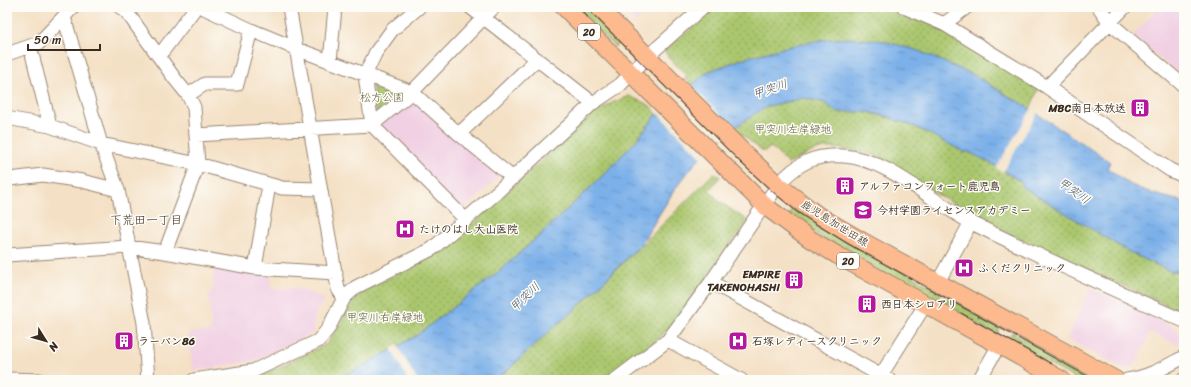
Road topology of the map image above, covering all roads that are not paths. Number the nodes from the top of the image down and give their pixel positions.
1 (73, 7) edge
2 (120, 7) edge
3 (196, 7) edge
4 (202, 7) edge
5 (289, 7) edge
6 (335, 7) edge
7 (419, 7) edge
8 (470, 7) edge
9 (494, 7) edge
10 (564, 7) edge
11 (598, 7) edge
12 (703, 7) edge
13 (904, 7) edge
14 (967, 7) edge
15 (1099, 7) edge
16 (1125, 7) edge
17 (64, 17) junction
18 (484, 18) junction
19 (1110, 23) junction
20 (944, 24) junction
21 (251, 30) junction
22 (30, 46) junction
23 (297, 49) junction
24 (7, 54) edge
25 (159, 56) junction
26 (648, 56) junction
27 (537, 59) junction
28 (330, 62) junction
29 (631, 74) junction
30 (365, 75) junction
31 (1184, 86) edge
32 (1047, 87) junction
33 (412, 92) junction
34 (188, 95) junction
35 (593, 103) junction
36 (7, 118) edge
37 (372, 125) junction
38 (50, 126) junction
39 (311, 128) junction
40 (459, 134) junction
41 (196, 135) junction
42 (101, 144) junction
43 (198, 164) junction
44 (1184, 176) edge
45 (513, 178) junction
46 (7, 181) edge
47 (269, 185) junction
48 (778, 185) junction
49 (320, 189) junction
50 (118, 190) junction
51 (765, 206) junction
52 (466, 220) junction
53 (971, 222) junction
54 (128, 247) junction
55 (165, 252) junction
56 (7, 255) edge
57 (256, 268) junction
58 (336, 273) junction
59 (711, 282) junction
60 (938, 282) junction
61 (344, 298) junction
62 (925, 304) junction
63 (1184, 321) edge
64 (668, 340) junction
65 (1000, 345) junction
66 (1184, 357) edge
67 (883, 378) edge
68 (7, 379) edge
69 (39, 380) edge
70 (148, 380) edge
71 (194, 380) edge
72 (615, 380) edge
73 (741, 380) edge
74 (979, 380) edge
75 (1062, 380) edge
76 (1121, 380) edge

1 - 17 street
2 - 25 street
3 - 25 street
4 - 21 street
5 - 23 street
6 - 28 street
7 - 30 street
8 - 18 street
9 - 18 street
10 - 29 main road, 20
11 - 26 main road, 鹿児島加世田線 / 20
12 - 26 street
13 - 20 street
14 - 20 street
15 - 19 street
16 - 19 street
17 - 22 street
17 - 42 street
18 - 27 street
18 - 33 street
19 - 31 street
19 - 32 street
20 - 32 street
21 - 23 street
21 - 34 street
22 - 24 street
22 - 38 street
23 - 28 street
23 - 39 street
25 - 34 street
26 - 29 street
26 - 48 main road, 鹿児島加世田線 / 20
27 - 35 street
27 - 40 street
28 - 30 street
29 - 35 street
29 - 51 main road, 20
30 - 33 street
30 - 37 street
32 - 44 street
33 - 37 street
33 - 40 street
34 - 41 street
35 - 45 street
36 - 38 street
37 - 39 street
37 - 52 street
38 - 42 street
39 - 41 street
39 - 49 street
40 - 45 street
41 - 43 street
42 - 43 street
42 - 50 street
43 - 47 street
43 - 55 street
45 - 52 street
46 - 50 street
47 - 49 street
47 - 57 street
48 - 51 street
48 - 53 street
48 - 60 main road, 鹿児島加世田線 / 20
49 - 58 street
50 - 54 street
51 - 59 street
51 - 62 main road, 20
52 - 61 street
53 - 60 street
53 - 63 street
54 - 55 street
54 - 56 street
54 - 70 street
55 - 57 street
57 - 58 street
58 - 61 street
59 - 64 street
59 - 67 street
60 - 76 main road, 鹿児島加世田線 / 20
61 - 71 street
62 - 65 main road, 20
62 - 67 street
64 - 72 street
64 - 73 street
65 - 74 street
65 - 75 main road, 20
66 - 76 street
68 - 69 street

